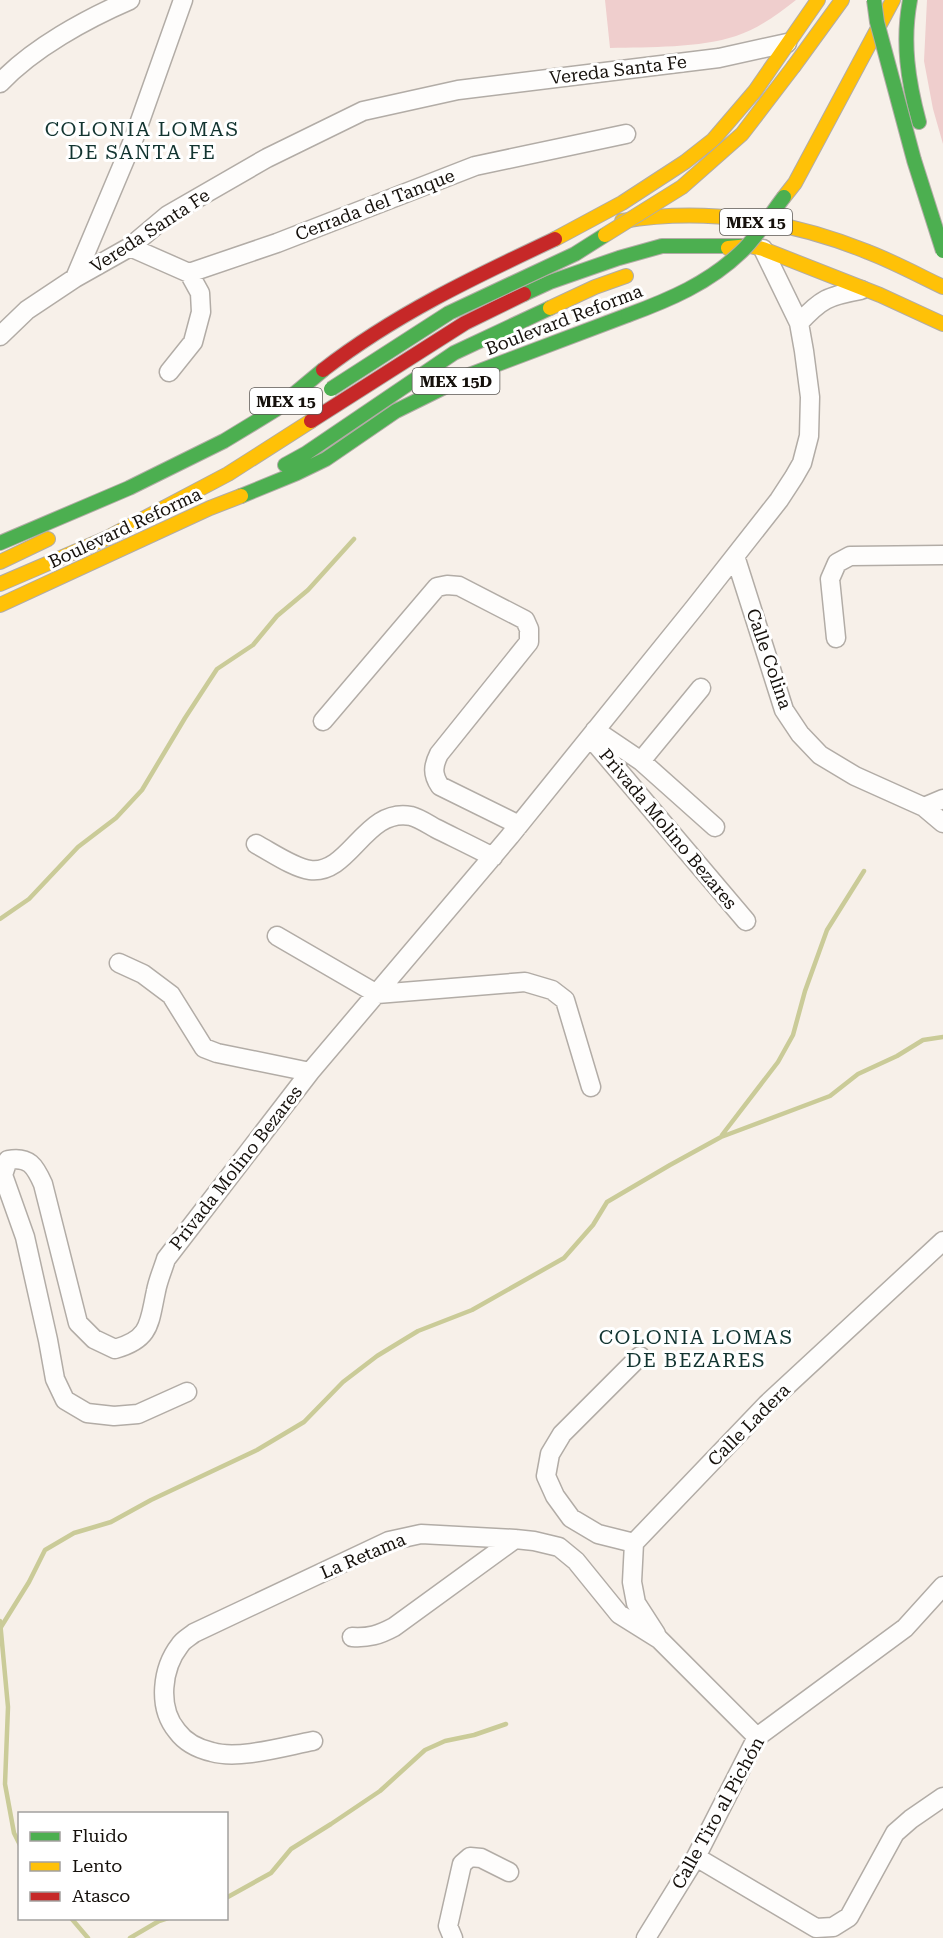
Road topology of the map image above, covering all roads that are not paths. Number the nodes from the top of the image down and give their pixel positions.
1 (130, 0) edge
2 (183, 0) edge
3 (818, 0) edge
4 (842, 0) edge
5 (874, 0) edge
6 (893, 0) edge
7 (909, 0) edge
8 (787, 43) junction
9 (0, 83) edge
10 (626, 134) dead end
11 (923, 134) dead end
12 (559, 237) junction
13 (741, 246) junction
14 (130, 247) junction
15 (764, 249) junction
16 (943, 251) edge
17 (669, 261) dead end
18 (637, 272) dead end
19 (189, 273) junction
20 (75, 278) junction
21 (943, 287) edge
22 (873, 292) junction
23 (799, 323) junction
24 (943, 324) edge
25 (933, 335) dead end
26 (0, 336) edge
27 (169, 372) dead end
28 (248, 445) dead end
29 (169, 483) dead end
30 (210, 508) junction
31 (106, 513) dead end
32 (63, 532) dead end
33 (0, 543) edge
34 (943, 555) edge
35 (735, 556) junction
36 (0, 562) edge
37 (0, 584) edge
38 (0, 605) edge
39 (836, 638) dead end
40 (701, 688) dead end
41 (323, 721) dead end
42 (592, 734) junction
43 (640, 761) junction
44 (943, 799) edge
45 (924, 807) junction
46 (943, 823) edge
47 (519, 825) junction
48 (715, 827) dead end
49 (256, 844) dead end
50 (493, 857) junction
51 (746, 921) dead end
52 (277, 936) dead end
53 (120, 963) dead end
54 (377, 994) junction
55 (310, 1072) junction
56 (591, 1088) dead end
57 (943, 1241) edge
58 (640, 1356) dead end
59 (187, 1392) dead end
60 (515, 1539) junction
61 (634, 1543) junction
62 (943, 1586) edge
63 (352, 1637) dead end
64 (659, 1639) junction
65 (757, 1737) junction
66 (313, 1741) dead end
67 (943, 1797) edge
68 (696, 1857) junction
69 (509, 1872) dead end
70 (453, 1938) edge
71 (646, 1938) edge

1 - 9 street
2 - 20 street, Vereda Santa Fe
3 - 8 main road, Boulevard Reforma
4 - 28 main road, bridge
5 - 16 main road, bridge
6 - 30 main road, Boulevard Reforma / MEX 15D, bridge
7 - 11 main road
8 - 12 main road, Boulevard Reforma
8 - 14 street, Vereda Santa Fe
10 - 19 street, Cerrada del Tanque
12 - 21 main road, MEX 15
12 - 33 main road, Boulevard Reforma / MEX 15
13 - 15 main road, MEX 15
13 - 17 main road, MEX 15
13 - 37 main road
14 - 19 street
14 - 20 street, Vereda Santa Fe
15 - 22 main road, MEX 15
15 - 23 street, Privada Molino Bezares
18 - 30 main road, MEX 15
19 - 27 street
20 - 26 street
22 - 23 street
22 - 24 main road, MEX 15
22 - 25 main road
23 - 35 street, Privada Molino Bezares
29 - 31 main road
30 - 38 main road, Boulevard Reforma / MEX 15
32 - 36 main road
34 - 39 street
35 - 42 street, Privada Molino Bezares
35 - 45 street, Calle Colina
40 - 43 street
41 - 47 street
42 - 43 street
42 - 47 street, Privada Molino Bezares
42 - 51 street, Privada Molino Bezares
43 - 48 street
44 - 45 street
45 - 46 street, Calle Colina
47 - 50 street, Privada Molino Bezares
49 - 50 street
50 - 54 street, Privada Molino Bezares
52 - 54 street
53 - 55 street
54 - 55 street, Privada Molino Bezares
54 - 56 street
55 - 59 street, Privada Molino Bezares
57 - 61 street, Calle Ladera
58 - 61 street
60 - 63 street
60 - 64 street, La Retama
60 - 66 street, La Retama
61 - 64 street
62 - 65 street, Calle Tiro al Pichón
64 - 65 street, La Retama
65 - 68 street, Calle Tiro al Pichón
67 - 68 street
68 - 71 street, Calle Tiro al Pichón
69 - 70 street

